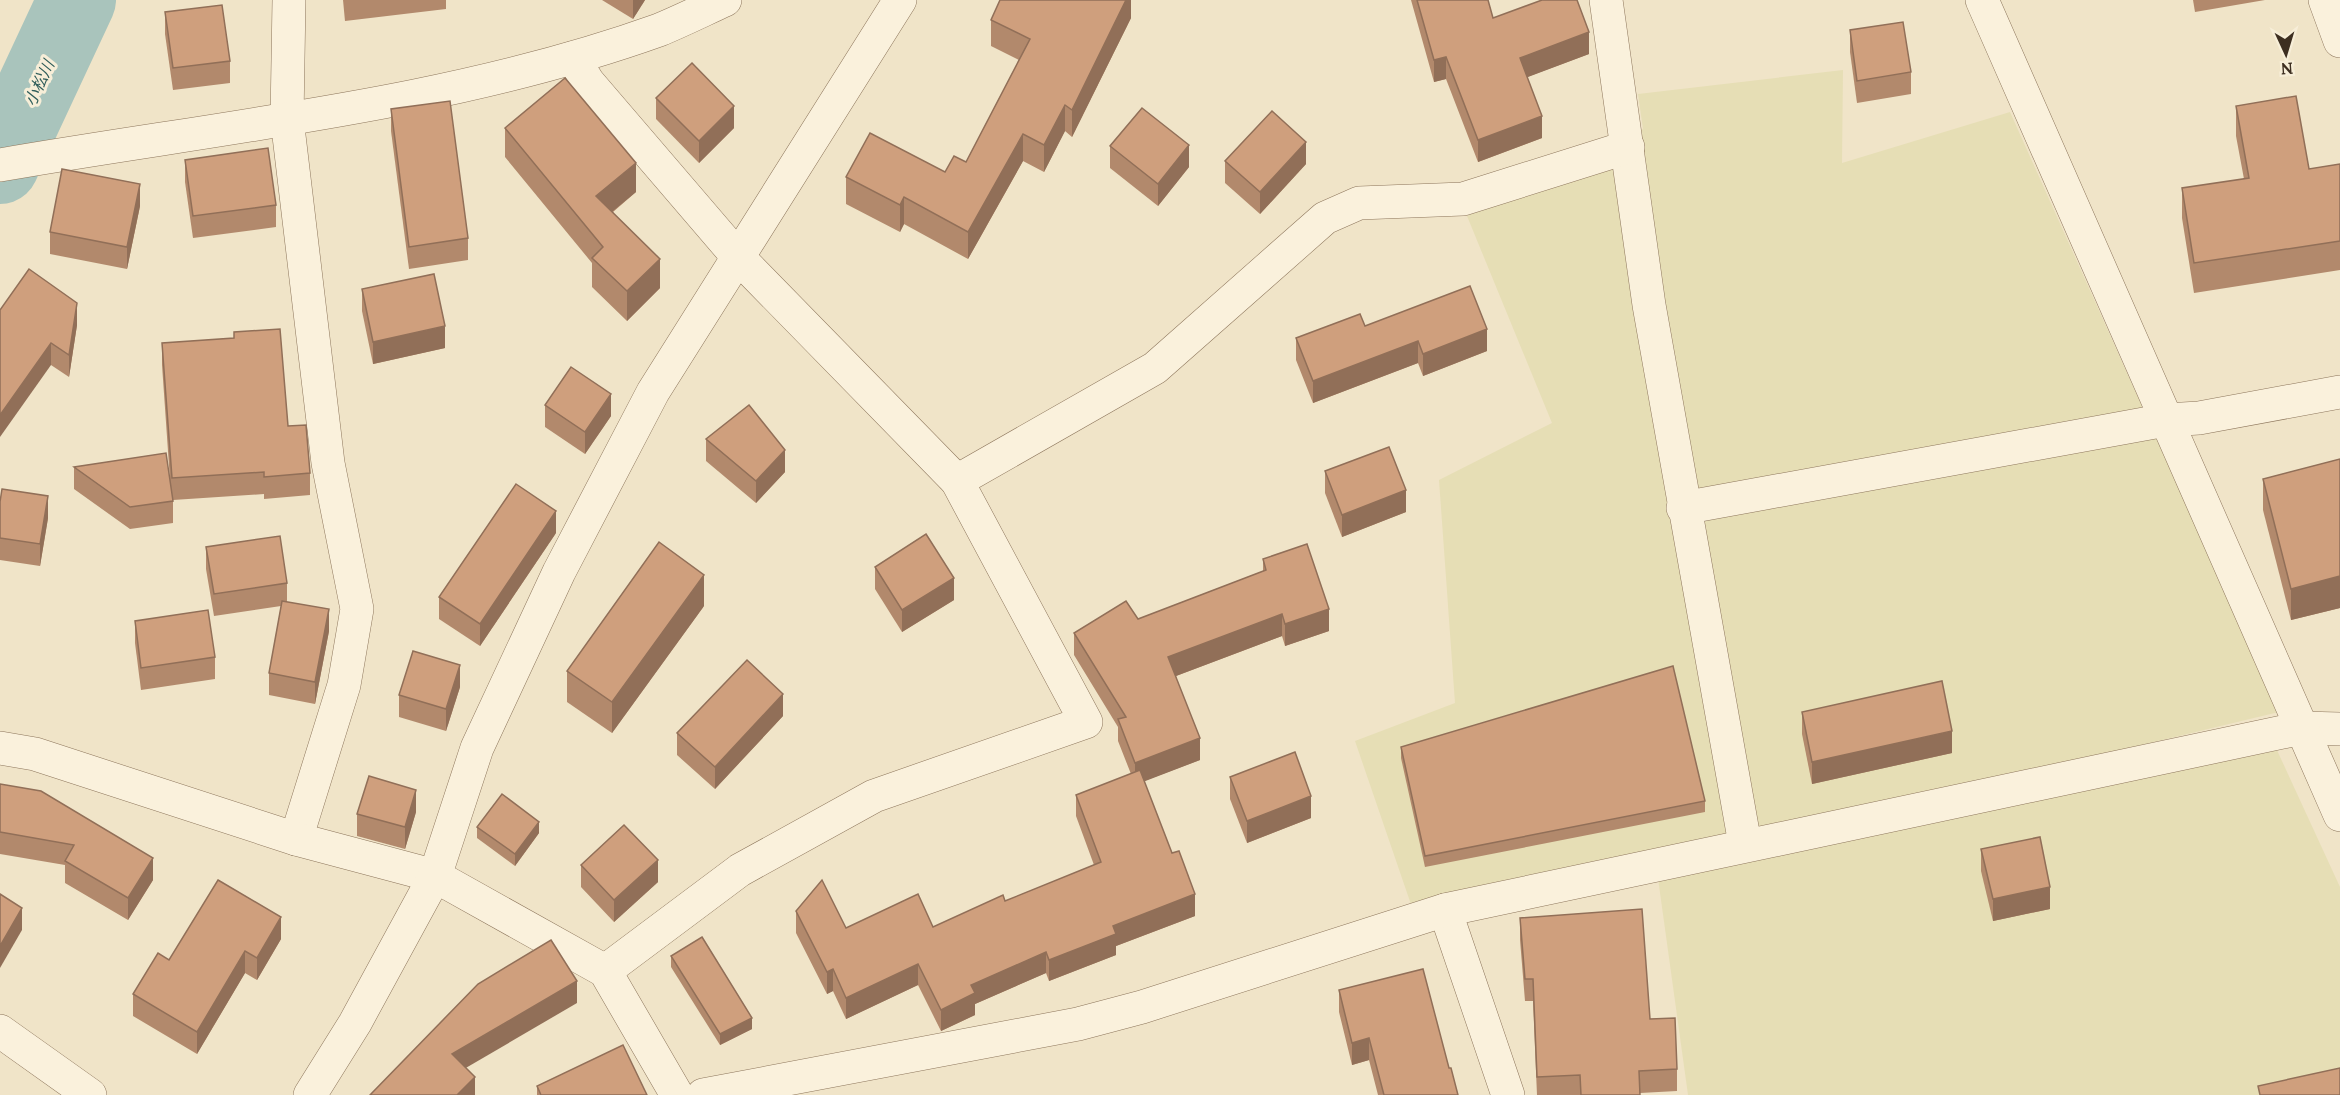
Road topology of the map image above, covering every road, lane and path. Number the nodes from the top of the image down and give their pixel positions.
1 (289, 0) edge
2 (725, 0) edge
3 (900, 0) edge
4 (1606, 0) edge
5 (1982, 0) edge
6 (2325, 0) edge
7 (2340, 41) edge
8 (573, 58) junction
9 (287, 119) junction
10 (1629, 147) junction
11 (0, 165) edge
12 (738, 257) junction
13 (2340, 392) edge
14 (2166, 420) junction
15 (957, 482) junction
16 (1683, 508) junction
17 (2302, 728) junction
18 (2340, 729) edge
19 (0, 748) edge
20 (2340, 815) edge
21 (296, 839) junction
22 (1745, 844) junction
23 (435, 876) junction
24 (1445, 910) junction
25 (605, 971) junction
26 (0, 1031) edge
27 (90, 1095) edge
28 (309, 1095) edge
29 (677, 1095) edge
30 (703, 1095) edge
31 (1508, 1095) edge

1 - 9 street
2 - 8 street
3 - 12 street
4 - 10 street
5 - 14 street
6 - 7 street
8 - 9 street
8 - 12 street
9 - 11 street
9 - 21 street
10 - 15 street
10 - 16 street
12 - 15 street
12 - 23 street
13 - 14 street
14 - 16 street
14 - 17 street
15 - 25 street
16 - 22 street
17 - 18 street
17 - 20 street
17 - 22 street
19 - 21 street
21 - 23 street
22 - 24 street
23 - 25 street
23 - 28 street
24 - 30 street
24 - 31 street
25 - 29 street
26 - 27 street

